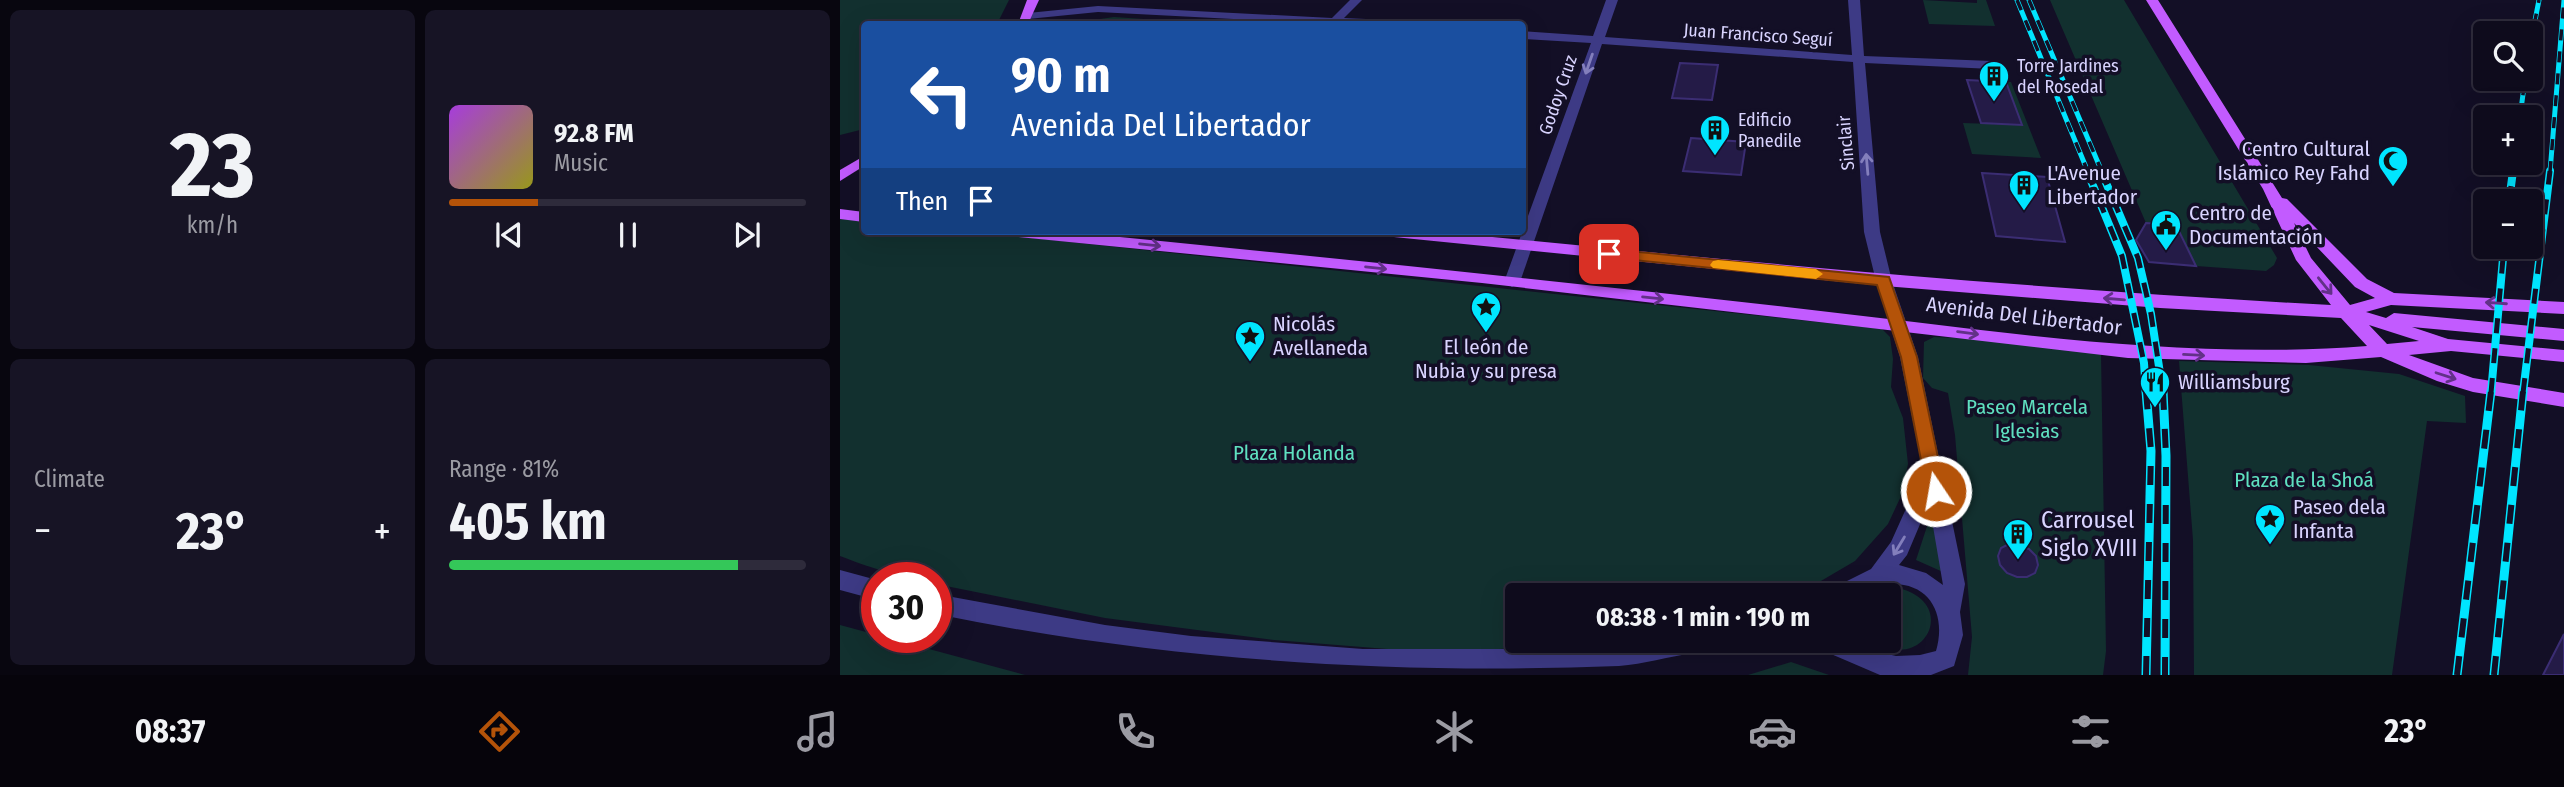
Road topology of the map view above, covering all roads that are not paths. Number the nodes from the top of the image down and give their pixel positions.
1 (1033, 0) edge
2 (1109, 0) edge
3 (1356, 0) edge
4 (1612, 0) edge
5 (1854, 0) edge
6 (2152, 0) edge
7 (1098, 9) junction
8 (1025, 20) edge
9 (1316, 21) edge
10 (1335, 21) edge
11 (1526, 35) edge
12 (1597, 41) junction
13 (1858, 59) junction
14 (1992, 65) dead end
15 (861, 162) edge
16 (842, 174) edge
17 (861, 175) edge
18 (2270, 189) junction
19 (840, 214) edge
20 (861, 217) edge
21 (1048, 235) edge
22 (1422, 235) edge
23 (1526, 246) junction
24 (1884, 281) junction
25 (1512, 282) junction
26 (2391, 299) junction
27 (2564, 308) edge
28 (2346, 312) junction
29 (1900, 325) junction
30 (2564, 335) edge
31 (2451, 345) junction
32 (2383, 351) junction
33 (2564, 356) edge
34 (2563, 399) edge
35 (1931, 472) junction
36 (1880, 573) junction
37 (840, 580) edge
38 (1864, 583) edge
39 (861, 586) edge
40 (952, 607) edge
41 (1949, 611) junction
42 (1632, 653) edge
43 (1859, 653) edge
44 (1948, 667) edge
45 (1881, 671) edge

1 - 8 main road
2 - 7 street
3 - 10 street
4 - 12 street, Godoy Cruz
5 - 13 street, Sinclair
6 - 18 main road
7 - 8 street
7 - 9 street
11 - 12 street, Juan Francisco Seguí
12 - 13 street, Juan Francisco Seguí
12 -> 23 street, Godoy Cruz
13 - 14 street, Juan Francisco Seguí
24 -> 13 street, Sinclair
15 - 16 main road
16 - 17 main road
18 - 26 main road
18 -> 28 main road
19 - 20 main road
21 -> 25 main road, Avenida Del Libertador
22 - 23 main road, Avenida Del Libertador
23 - 24 main road, Avenida Del Libertador
23 - 25 street, Godoy Cruz
28 -> 24 main road, Avenida Del Libertador
24 - 29 street, Sinclair
25 -> 29 main road, Avenida Del Libertador
27 -> 26 main road, Avenida Del Libertador
26 - 28 main road, Avenida Del Libertador
28 - 30 main road
28 - 31 main road, Avenida Del Libertador
28 - 32 main road
29 -> 32 main road, Avenida Del Libertador
29 - 35 street, Sinclair
31 - 32 main road, Avenida Del Libertador
31 - 33 main road, Avenida Del Libertador
32 -> 34 main road
35 -> 36 street
35 - 41 street, Sinclair
36 - 38 street
36 - 41 street
37 - 39 street
40 - 42 street
41 - 44 street, Sinclair
43 - 45 street
44 - 45 street

